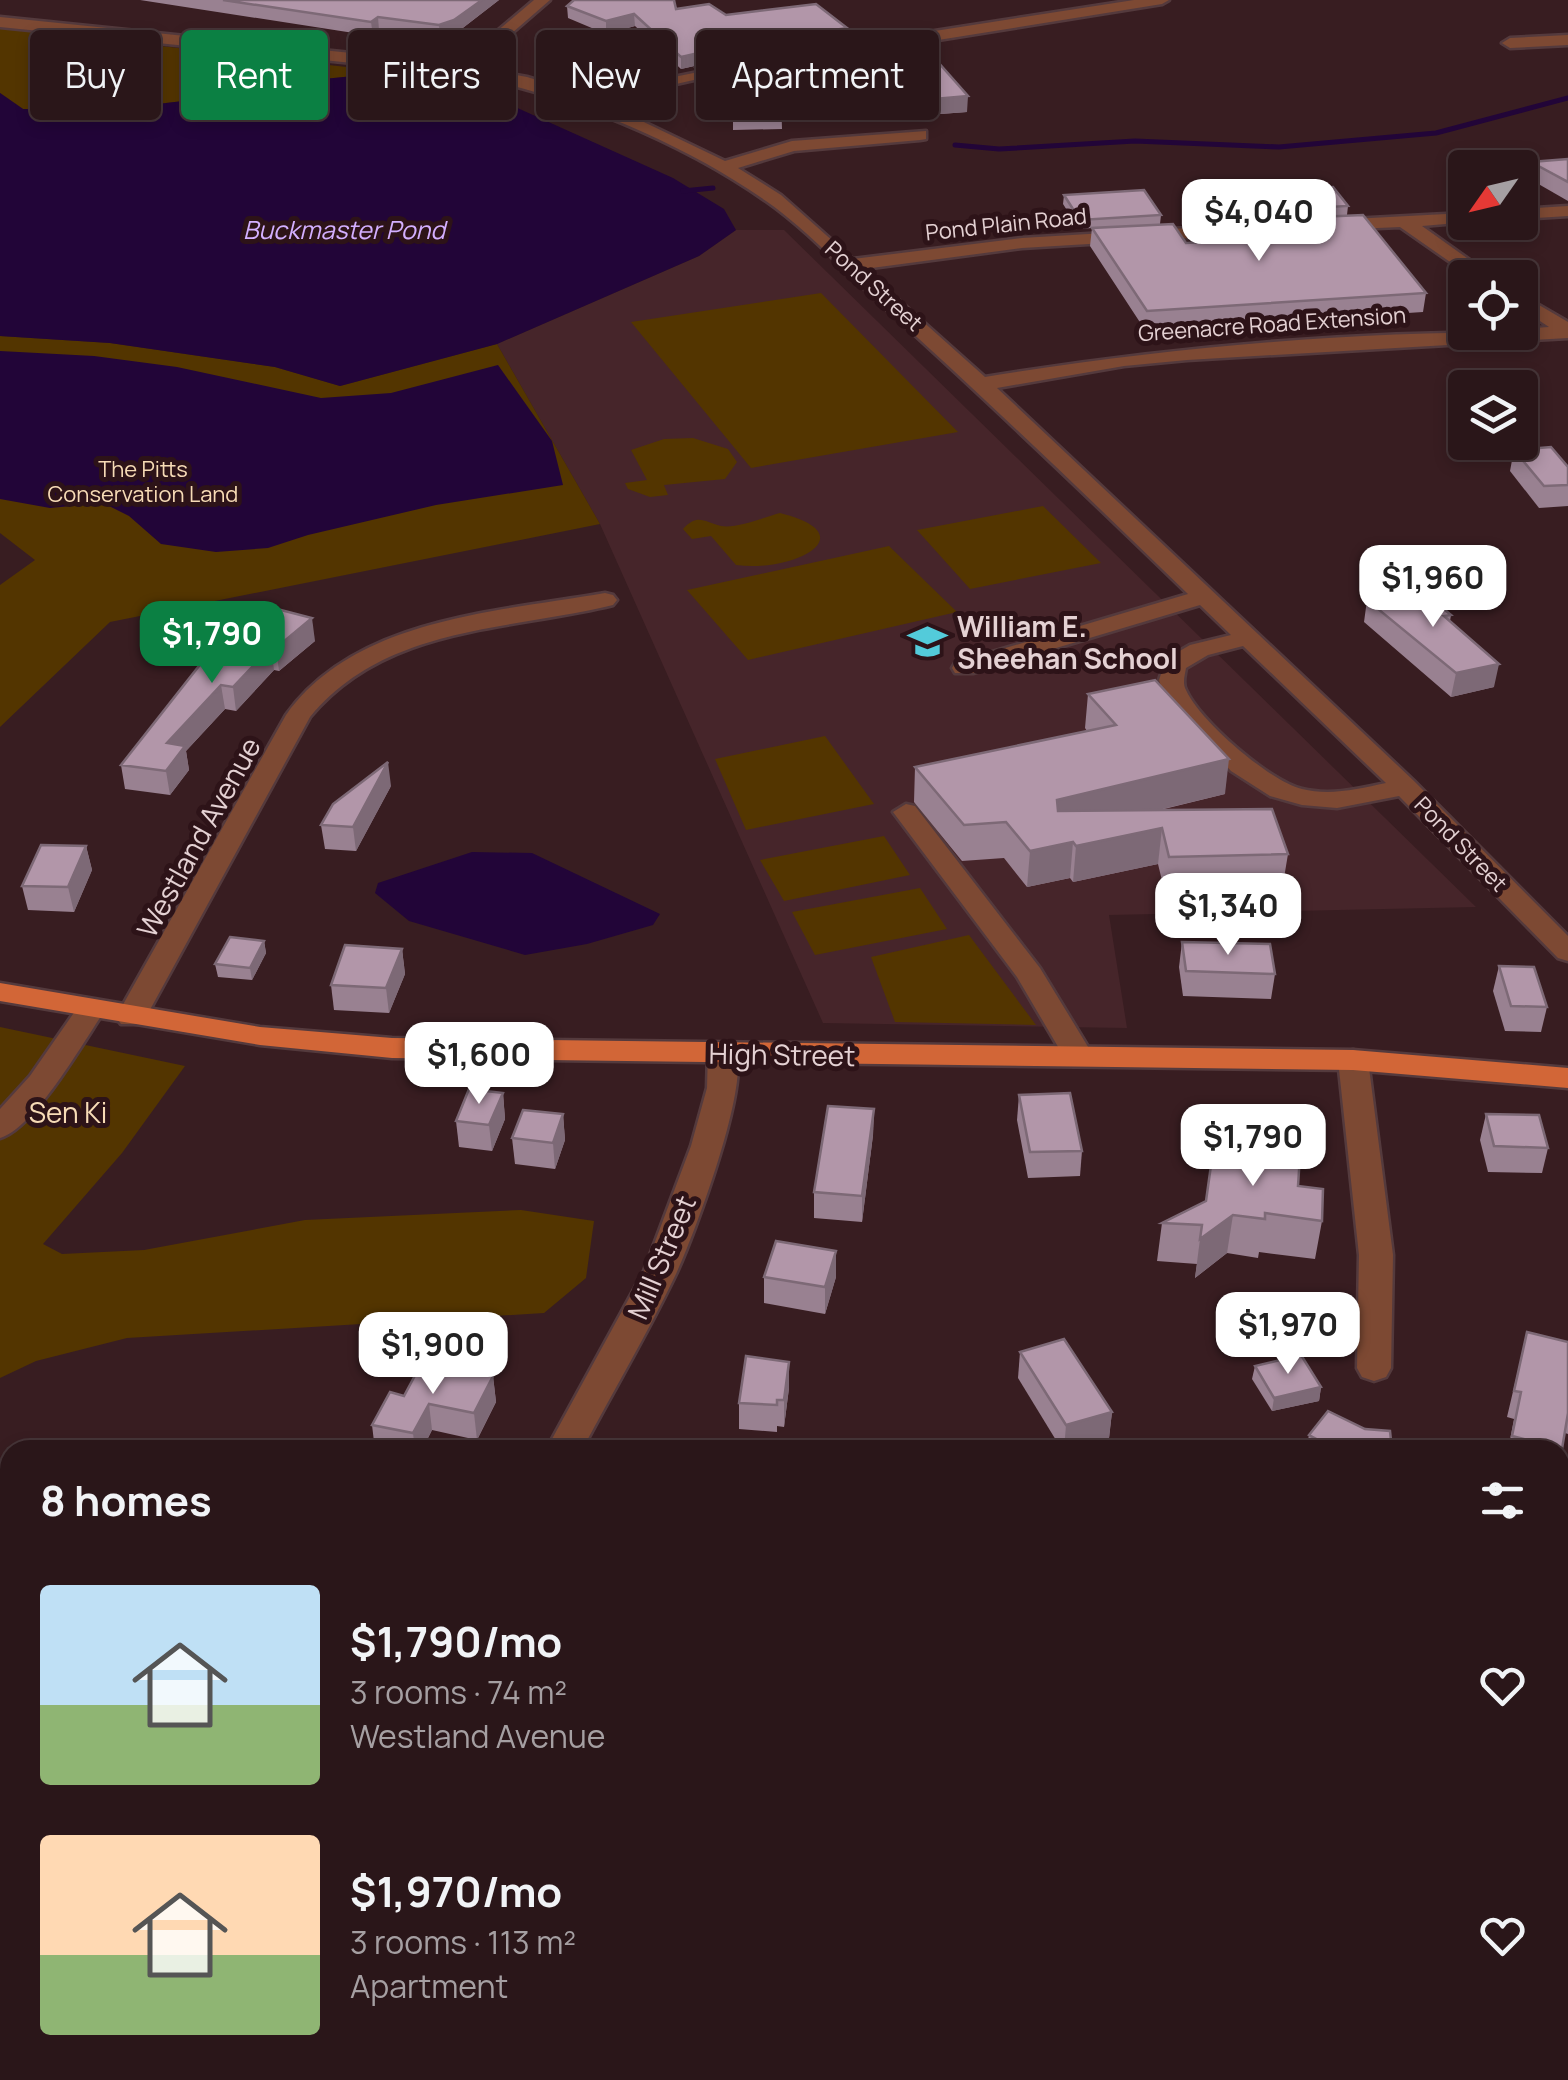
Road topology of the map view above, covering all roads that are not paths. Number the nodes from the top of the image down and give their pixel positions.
1 (543, 0) edge
2 (1162, 0) edge
3 (0, 22) edge
4 (507, 30) edge
5 (939, 35) edge
6 (1568, 40) edge
7 (1510, 44) dead end
8 (348, 57) edge
9 (626, 120) edge
10 (920, 135) dead end
11 (724, 166) junction
12 (1568, 211) edge
13 (1538, 213) edge
14 (1448, 219) edge
15 (1405, 222) junction
16 (1460, 260) edge
17 (852, 265) junction
18 (1538, 312) edge
19 (1568, 332) edge
20 (982, 384) junction
21 (1204, 596) junction
22 (605, 600) dead end
23 (1248, 638) junction
24 (964, 668) dead end
25 (1405, 787) junction
26 (906, 812) dead end
27 (1559, 945) edge
28 (1568, 971) edge
29 (0, 992) edge
30 (90, 1010) junction
31 (131, 1017) junction
32 (723, 1053) junction
33 (1078, 1055) junction
34 (1353, 1060) junction
35 (1568, 1078) edge
36 (0, 1128) edge
37 (1374, 1368) dead end
38 (569, 1440) edge

1 - 4 street
2 - 5 street
3 - 8 street, Pond Street
6 - 7 street
9 - 11 street, Pond Street
10 - 11 street
11 - 17 street, Pond Street
12 - 13 street
14 - 15 street, Pond Plain Road
15 - 16 street
15 - 17 street, Pond Plain Road
17 - 20 street, Pond Street
18 - 19 street
19 - 20 street, Greenacre Road Extension
20 - 21 street, Pond Street
21 - 23 street, Pond Street
21 - 24 street
22 - 31 street, Westland Avenue
23 - 25 street, Pond Street
23 - 25 street
25 - 27 street, Pond Street
26 - 33 street
27 - 28 street, Pond Street
29 - 30 main road, High Street
30 - 31 main road, High Street
30 - 36 street
31 - 32 main road, High Street
32 - 33 main road, High Street
32 - 38 street, Mill Street
33 - 34 main road, High Street
34 - 35 main road, High Street
34 - 37 street

